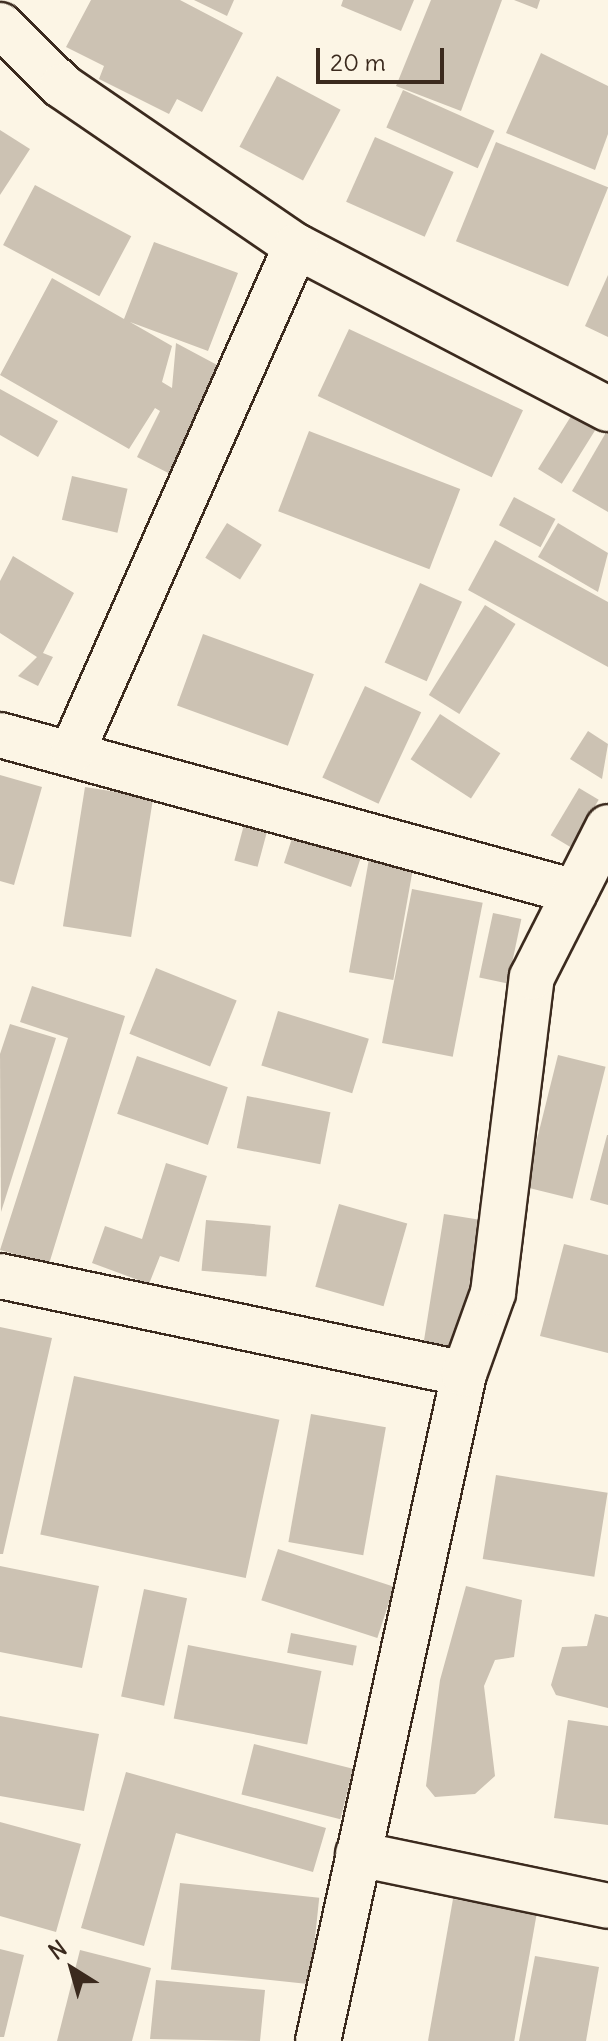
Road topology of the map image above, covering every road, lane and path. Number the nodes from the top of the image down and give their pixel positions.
1 (0, 25) edge
2 (296, 246) junction
3 (608, 409) edge
4 (0, 735) edge
5 (73, 750) junction
6 (608, 827) edge
7 (575, 892) junction
8 (0, 1276) edge
9 (464, 1374) junction
10 (358, 1854) junction
11 (608, 1906) edge
12 (318, 2041) edge

1 - 2 street
2 - 3 street
2 - 5 street
4 - 5 street
5 - 7 street
6 - 7 street
7 - 9 street
8 - 9 street
9 - 10 street
10 - 11 street
10 - 12 street

